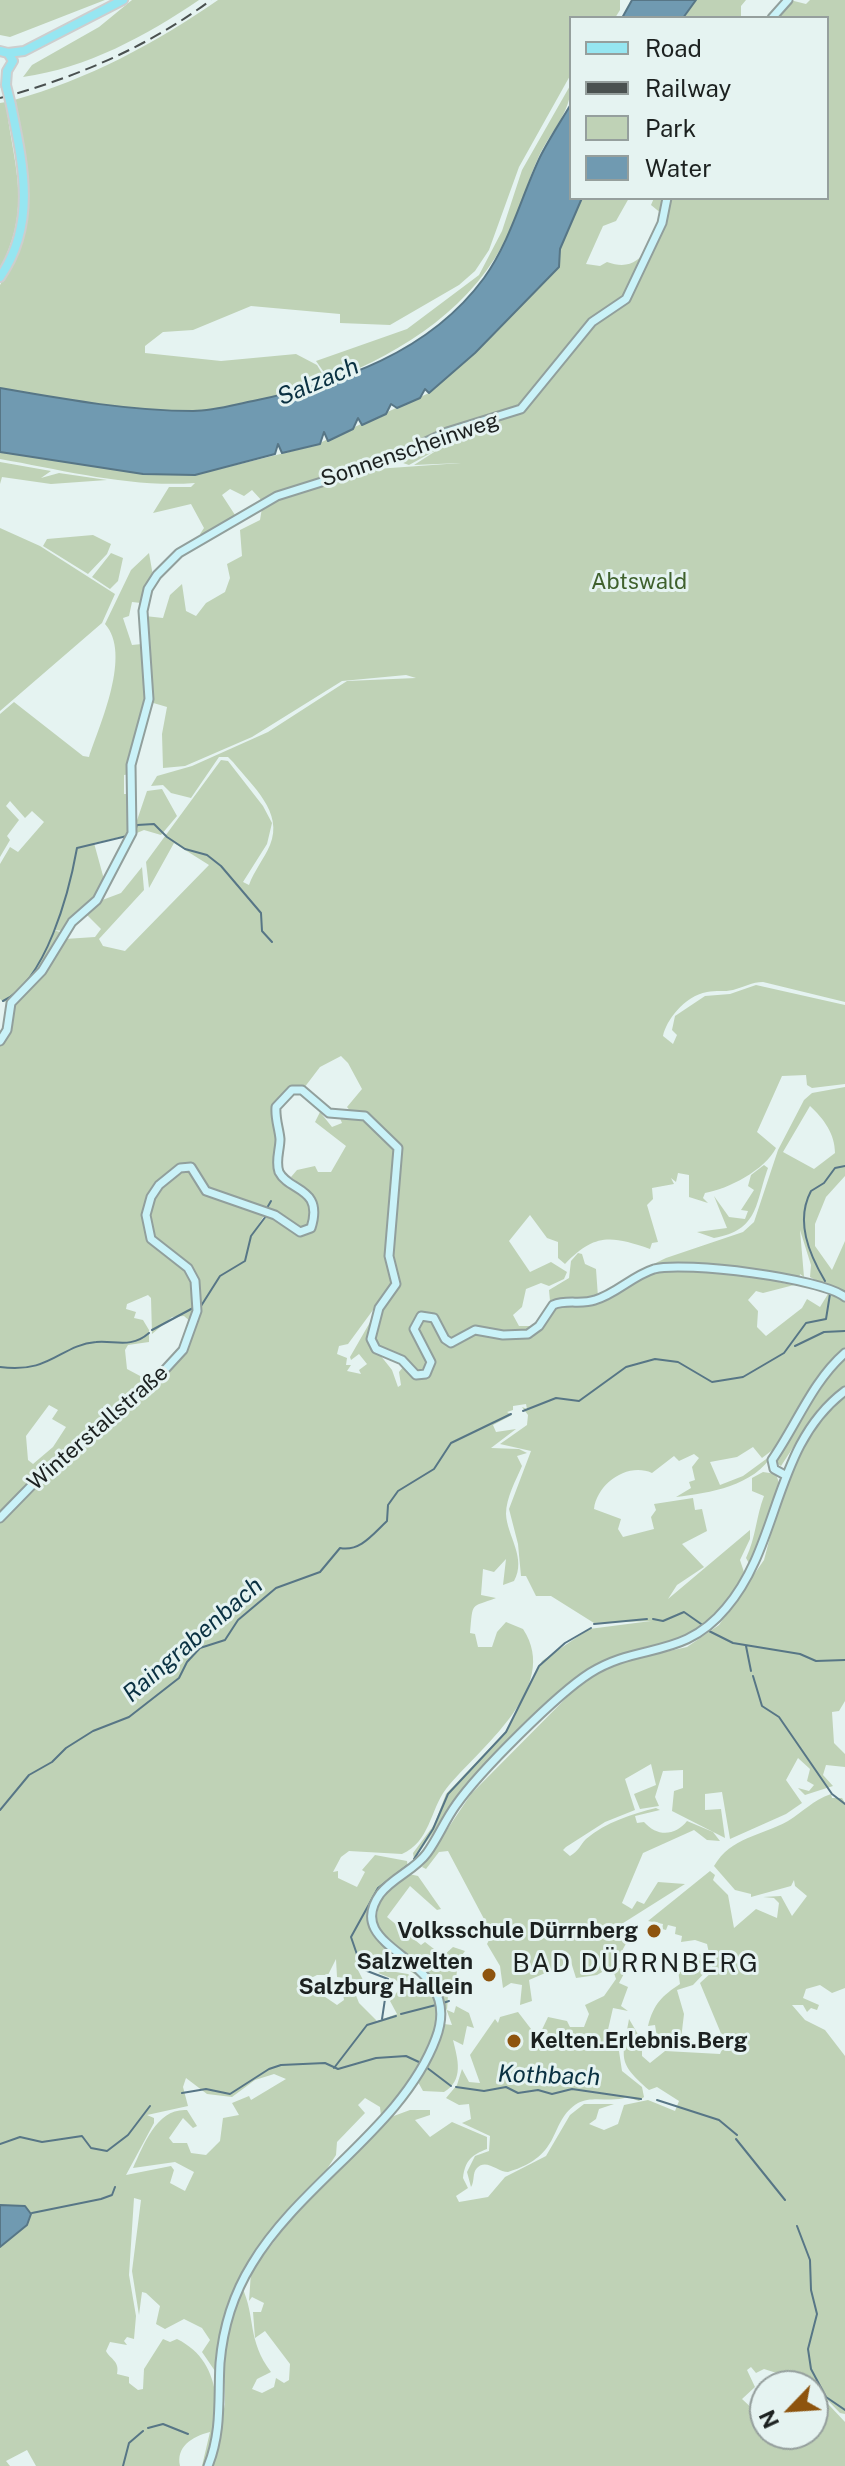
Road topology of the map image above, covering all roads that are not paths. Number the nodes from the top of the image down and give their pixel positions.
1 (123, 0) edge
2 (788, 0) edge
3 (774, 16) edge
4 (24, 51) junction
5 (4, 52) edge
6 (7, 69) edge
7 (667, 200) edge
8 (0, 277) edge
9 (0, 1041) edge
10 (845, 1297) edge
11 (845, 1353) edge
12 (845, 1391) edge
13 (785, 1475) junction
14 (0, 1518) edge
15 (208, 2466) edge

1 - 4 main road
2 - 3 street
4 - 5 main road
4 - 6 main road
5 - 6 main road
6 - 8 main road, bridge
7 - 9 street, Sonnenscheinweg
10 - 14 street, Winterstallstraße
11 - 13 street
12 - 13 street
13 - 15 street

